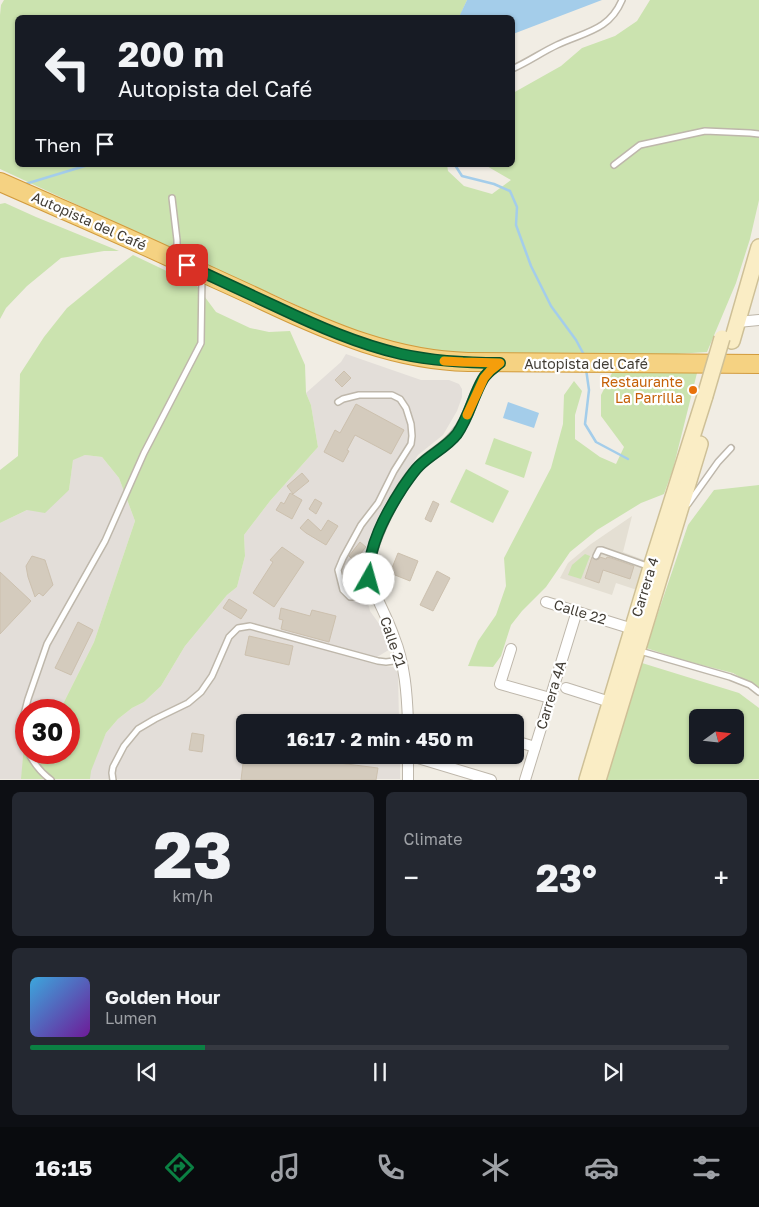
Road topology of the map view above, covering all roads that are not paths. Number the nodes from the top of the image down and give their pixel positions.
1 (622, 0) edge
2 (515, 67) edge
3 (759, 134) edge
4 (614, 165) dead end
5 (0, 182) edge
6 (172, 198) dead end
7 (759, 247) edge
8 (172, 258) junction
9 (753, 270) junction
10 (202, 272) junction
11 (759, 320) edge
12 (738, 322) junction
13 (727, 340) junction
14 (468, 362) junction
15 (500, 363) junction
16 (759, 364) edge
17 (478, 390) junction
18 (710, 396) junction
19 (338, 402) dead end
20 (731, 448) dead end
21 (678, 516) junction
22 (596, 556) dead end
23 (651, 567) junction
24 (373, 592) junction
25 (546, 602) dead end
26 (577, 611) junction
27 (637, 630) junction
28 (510, 650) dead end
29 (637, 651) junction
30 (402, 659) junction
31 (566, 688) dead end
32 (759, 692) edge
33 (550, 698) junction
34 (28, 699) edge
35 (610, 702) junction
36 (408, 714) edge
37 (524, 744) edge
38 (535, 747) junction
39 (35, 764) edge
40 (408, 764) edge
41 (438, 764) edge
42 (51, 780) edge
43 (113, 780) edge
44 (408, 780) edge
45 (491, 780) edge
46 (525, 780) edge
47 (586, 780) edge
48 (598, 780) edge

1 - 2 lane
3 - 4 lane
5 - 8 highway, Autopista del Café
6 - 8 lane
7 - 9 main road
8 - 10 highway, Autopista del Café
9 - 12 main road
9 - 13 main road
10 - 14 highway, Autopista del Café
10 - 34 lane
11 - 12 street
12 - 13 main road
13 - 18 main road
14 - 15 highway, Autopista del Café
14 - 17 street
15 - 16 highway, Autopista del Café
15 - 17 street, Calle 21
17 - 24 street, Calle 21
18 - 21 main road, Carrera 4
18 - 23 main road, Carrera 4
19 - 24 lane
20 - 21 lane
21 - 27 main road, Carrera 4
22 - 23 lane
23 - 27 main road, Carrera 4
24 - 30 street, Calle 21
25 - 26 street, Calle 22
26 - 27 street, Calle 22
26 - 33 street, Carrera 4A
27 - 29 main road, Carrera 4
27 - 35 main road, Carrera 4
28 - 33 street
29 - 32 lane
29 - 48 main road, Carrera 4
30 - 36 street, Calle 21
30 - 43 lane
31 - 35 street
33 - 38 street, Carrera 4A
35 - 47 main road, Carrera 4
37 - 38 street
38 - 46 street, Carrera 4A
39 - 42 lane
40 - 44 street
41 - 45 street

